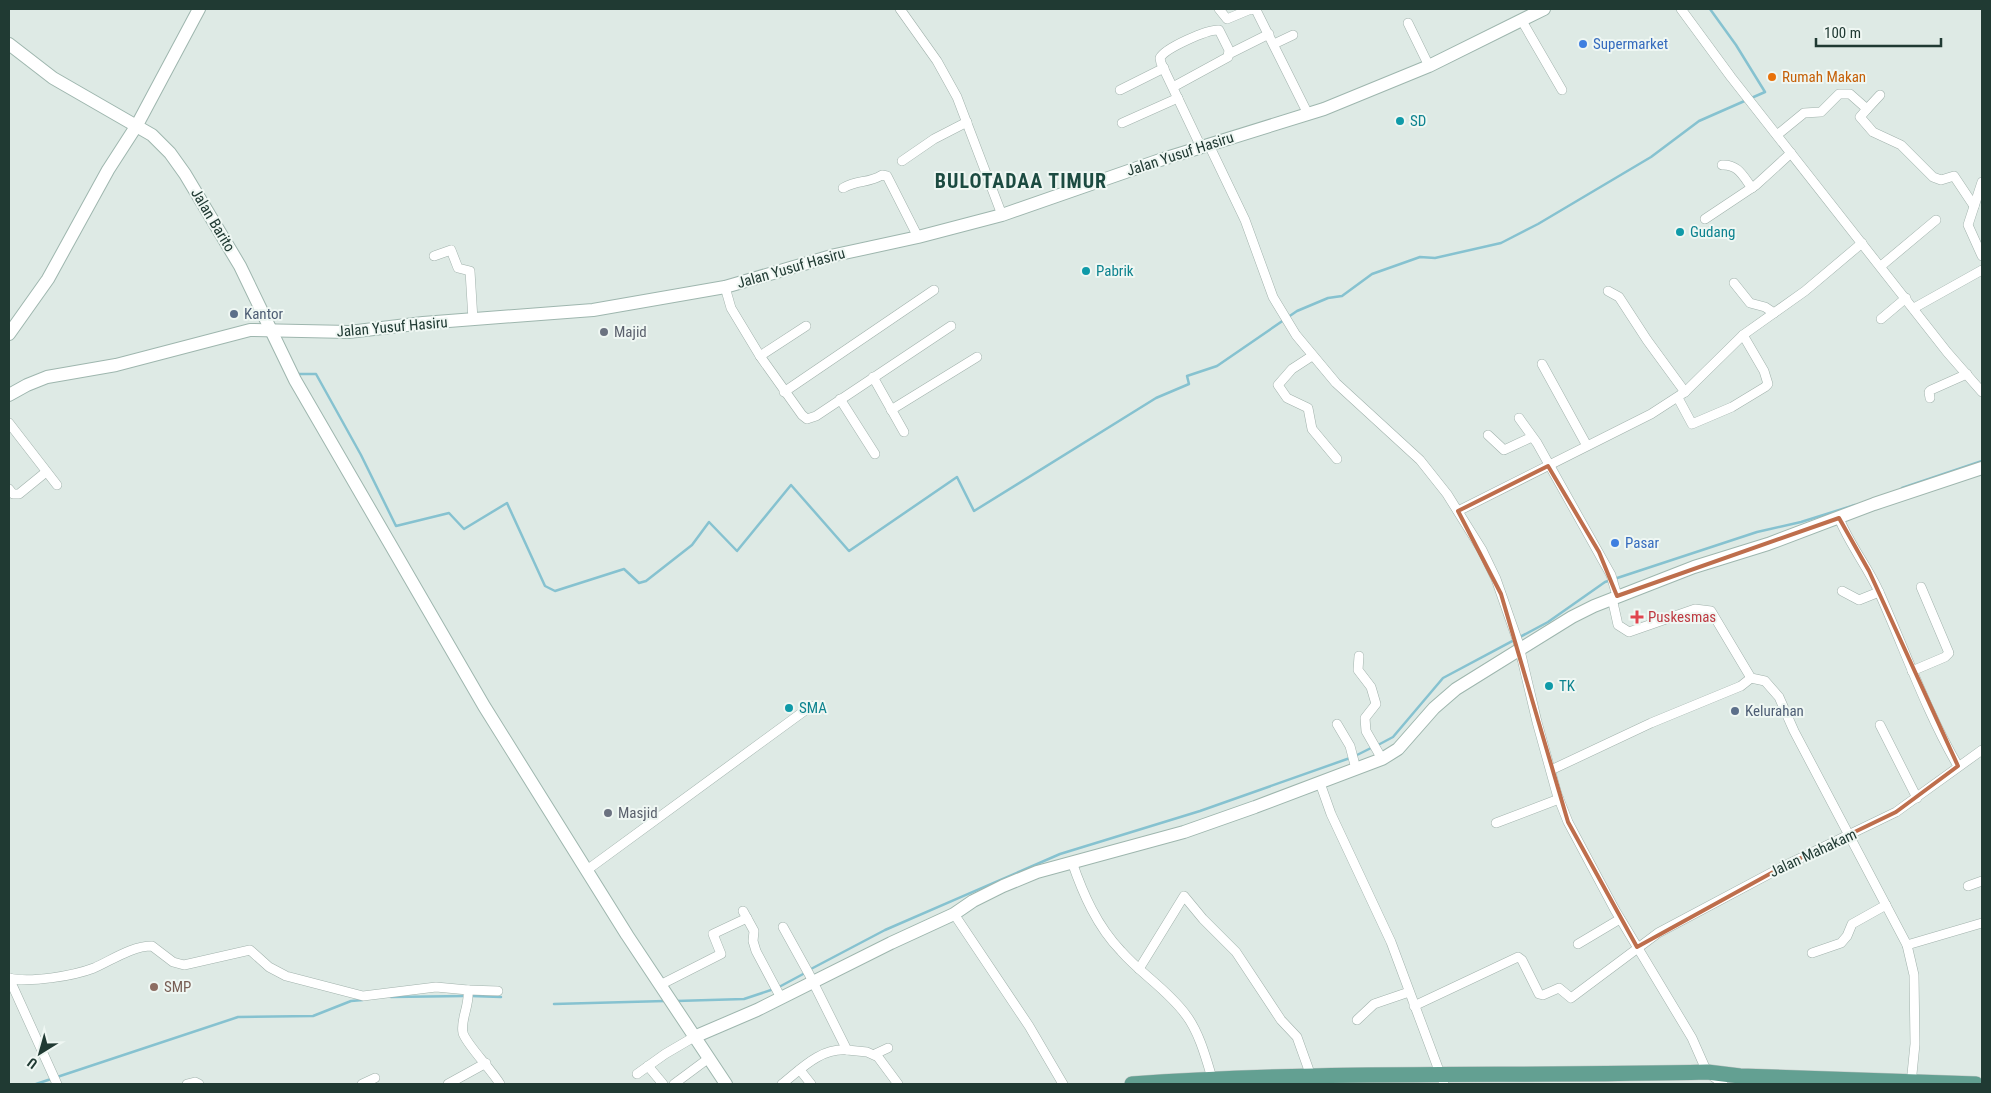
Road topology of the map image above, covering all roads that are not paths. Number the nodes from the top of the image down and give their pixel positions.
1 (199, 9) edge
2 (900, 9) edge
3 (1219, 9) edge
4 (1544, 9) edge
5 (1681, 9) edge
6 (1522, 21) junction
7 (1408, 23) dead end
8 (1269, 34) junction
9 (1293, 35) dead end
10 (9, 44) edge
11 (1274, 44) junction
12 (1229, 54) junction
13 (1429, 66) junction
14 (1164, 68) junction
15 (1173, 87) junction
16 (1120, 90) dead end
17 (1562, 90) dead end
18 (1880, 95) dead end
19 (1178, 98) junction
20 (1867, 109) junction
21 (1308, 114) junction
22 (967, 122) junction
23 (1122, 123) dead end
24 (137, 125) junction
25 (1777, 135) junction
26 (1205, 146) junction
27 (1791, 153) junction
28 (902, 161) dead end
29 (1722, 165) dead end
30 (1982, 182) edge
31 (843, 188) dead end
32 (1752, 188) junction
33 (1974, 206) junction
34 (1002, 215) junction
35 (1706, 218) dead end
36 (1936, 220) dead end
37 (918, 237) junction
38 (1862, 243) junction
39 (434, 256) dead end
40 (1982, 256) edge
41 (1880, 266) junction
42 (1982, 270) edge
43 (1734, 283) dead end
44 (724, 287) junction
45 (934, 290) dead end
46 (1608, 291) dead end
47 (1906, 298) junction
48 (1914, 308) junction
49 (1774, 313) junction
50 (1881, 319) dead end
51 (473, 320) junction
52 (806, 326) dead end
53 (951, 326) dead end
54 (271, 329) junction
55 (9, 334) edge
56 (1743, 335) junction
57 (760, 356) junction
58 (1312, 356) junction
59 (977, 357) dead end
60 (1542, 364) dead end
61 (1967, 374) junction
62 (872, 377) junction
63 (784, 392) junction
64 (1982, 392) edge
65 (9, 395) edge
66 (1681, 395) junction
67 (1930, 398) dead end
68 (840, 399) junction
69 (891, 410) junction
70 (1519, 418) dead end
71 (9, 423) edge
72 (904, 432) dead end
73 (1488, 436) dead end
74 (1532, 437) junction
75 (1586, 444) junction
76 (874, 454) dead end
77 (1337, 458) dead end
78 (1548, 466) junction
79 (1982, 468) edge
80 (46, 472) junction
81 (57, 485) dead end
82 (9, 490) edge
83 (1458, 511) junction
84 (1839, 518) junction
85 (1921, 587) dead end
86 (1842, 591) dead end
87 (1879, 592) junction
88 (1614, 597) junction
89 (1518, 642) junction
90 (1359, 656) dead end
91 (1912, 671) junction
92 (1751, 678) junction
93 (811, 706) dead end
94 (1337, 724) dead end
95 (1880, 725) dead end
96 (1377, 750) junction
97 (1982, 750) edge
98 (1354, 761) junction
99 (1958, 766) junction
100 (1551, 770) junction
101 (1320, 782) junction
102 (1917, 798) junction
103 (1559, 799) junction
104 (1496, 823) dead end
105 (1848, 833) junction
106 (1072, 862) junction
107 (587, 870) junction
108 (1982, 881) edge
109 (1968, 886) dead end
110 (1886, 905) junction
111 (954, 914) junction
112 (1620, 919) junction
113 (1982, 923) edge
114 (783, 927) dead end
115 (1578, 944) dead end
116 (1907, 945) junction
117 (1637, 947) junction
118 (1812, 952) dead end
119 (1139, 969) junction
120 (809, 974) junction
121 (9, 978) edge
122 (660, 985) junction
123 (498, 991) dead end
124 (778, 991) junction
125 (1409, 992) junction
126 (469, 996) junction
127 (1414, 1006) junction
128 (1357, 1020) dead end
129 (694, 1037) junction
130 (888, 1048) dead end
131 (847, 1050) junction
132 (875, 1054) junction
133 (709, 1058) junction
134 (486, 1063) junction
135 (648, 1066) junction
136 (800, 1070) junction
137 (1707, 1072) junction
138 (637, 1074) dead end
139 (1311, 1076) junction
140 (375, 1078) dead end
141 (1442, 1079) edge
142 (1219, 1080) edge
143 (1766, 1080) edge
144 (1816, 1081) edge
145 (56, 1082) edge
146 (1911, 1083) edge
147 (187, 1084) edge
148 (199, 1084) edge
149 (362, 1084) edge
150 (448, 1084) edge
151 (500, 1084) edge
152 (663, 1084) edge
153 (674, 1084) edge
154 (726, 1084) edge
155 (782, 1084) edge
156 (811, 1084) edge
157 (898, 1084) edge
158 (1063, 1084) edge
159 (1132, 1084) edge
160 (1723, 1084) edge
161 (1976, 1084) edge

1 - 24 street
2 - 22 street
3 - 8 street
4 - 6 street, Jalan Yusuf Hasiru
5 - 25 street
6 - 13 street, Jalan Yusuf Hasiru
6 - 17 street
7 - 13 street
8 - 11 street
8 - 12 street
9 - 11 street
10 - 24 street, Jalan Barito
11 - 21 street
12 - 14 street
12 - 15 street
13 - 21 street, Jalan Yusuf Hasiru
14 - 15 street
14 - 16 street
15 - 19 street
18 - 20 street
19 - 23 street
19 - 26 street
20 - 25 street
20 - 33 street
21 - 26 street, Jalan Yusuf Hasiru
22 - 28 street
22 - 34 street
24 - 54 street, Jalan Barito
24 - 55 street
25 - 27 street
26 - 34 street, Jalan Yusuf Hasiru
26 - 58 street
27 - 32 street
27 - 38 street
29 - 32 street
30 - 33 street
31 - 37 street
32 - 35 street
33 - 40 street
34 - 37 street, Jalan Yusuf Hasiru
36 - 41 street
37 - 44 street, Jalan Yusuf Hasiru
38 - 41 street
38 - 49 street
39 - 51 street
41 - 47 street
42 - 48 street
43 - 49 street
44 - 51 street, Jalan Yusuf Hasiru
44 - 57 street
45 - 63 street
46 - 66 street
47 - 48 street
47 - 50 street
48 - 61 street
49 - 56 street
51 - 54 street, Jalan Yusuf Hasiru
52 - 57 street
53 - 62 street
54 - 65 street, Jalan Yusuf Hasiru
54 - 107 street, Jalan Barito
56 - 66 street
56 - 66 street
57 - 63 street
58 - 77 street
58 - 83 street
59 - 69 street
60 - 75 street
61 - 64 street
61 - 67 street
62 - 68 street
62 - 69 street
63 - 68 street
66 - 75 street
68 - 76 street
69 - 72 street
70 - 74 street
71 - 80 street
73 - 74 street
74 - 78 street
75 - 78 street
78 - 83 street
78 - 88 street
79 - 84 street
80 - 81 street
80 - 82 street
83 - 89 street
84 - 87 street
84 - 88 street
85 - 91 street
86 - 87 street
87 - 91 street
88 - 89 street
88 - 92 street
89 - 96 street
89 - 100 street
90 - 96 street
91 - 99 street
92 - 100 street
92 - 105 street
93 - 107 street
94 - 98 street
95 - 102 street
96 - 98 street
97 - 99 street, Jalan Mahakam
98 - 101 street
99 - 102 street, Jalan Mahakam
100 - 103 street
101 - 106 street
101 - 125 street
102 - 105 street, Jalan Mahakam
103 - 104 street
103 - 112 street
105 - 110 street
105 - 117 street, Jalan Mahakam
106 - 111 street
106 - 119 street
107 - 122 street, Jalan Barito
108 - 109 street
110 - 116 street
110 - 118 street
111 - 120 street
111 - 158 street
112 - 115 street
112 - 117 street
113 - 116 street
114 - 120 street
116 - 146 street
117 - 127 street, Jalan Mahakam
117 - 137 street
119 - 139 street
119 - 142 street
120 - 124 street
120 - 131 street
121 - 126 street
121 - 145 street
122 - 124 street
122 - 129 street, Jalan Barito
123 - 126 street
124 - 129 street
125 - 127 street
125 - 128 street
126 - 134 street
127 - 141 street
129 - 133 street, Jalan Barito
129 - 135 street
130 - 132 street
131 - 132 street
131 - 136 street
132 - 157 street
133 - 153 street
133 - 154 street, Jalan Barito
134 - 150 street
134 - 151 street
135 - 138 street
135 - 152 street
136 - 155 street
136 - 156 street
137 - 141 main road
137 - 143 main road
137 - 160 street
139 - 141 main road
139 - 142 main road
140 - 149 street
142 - 159 main road
143 - 144 main road
144 - 146 main road
146 - 161 main road
147 - 148 street

